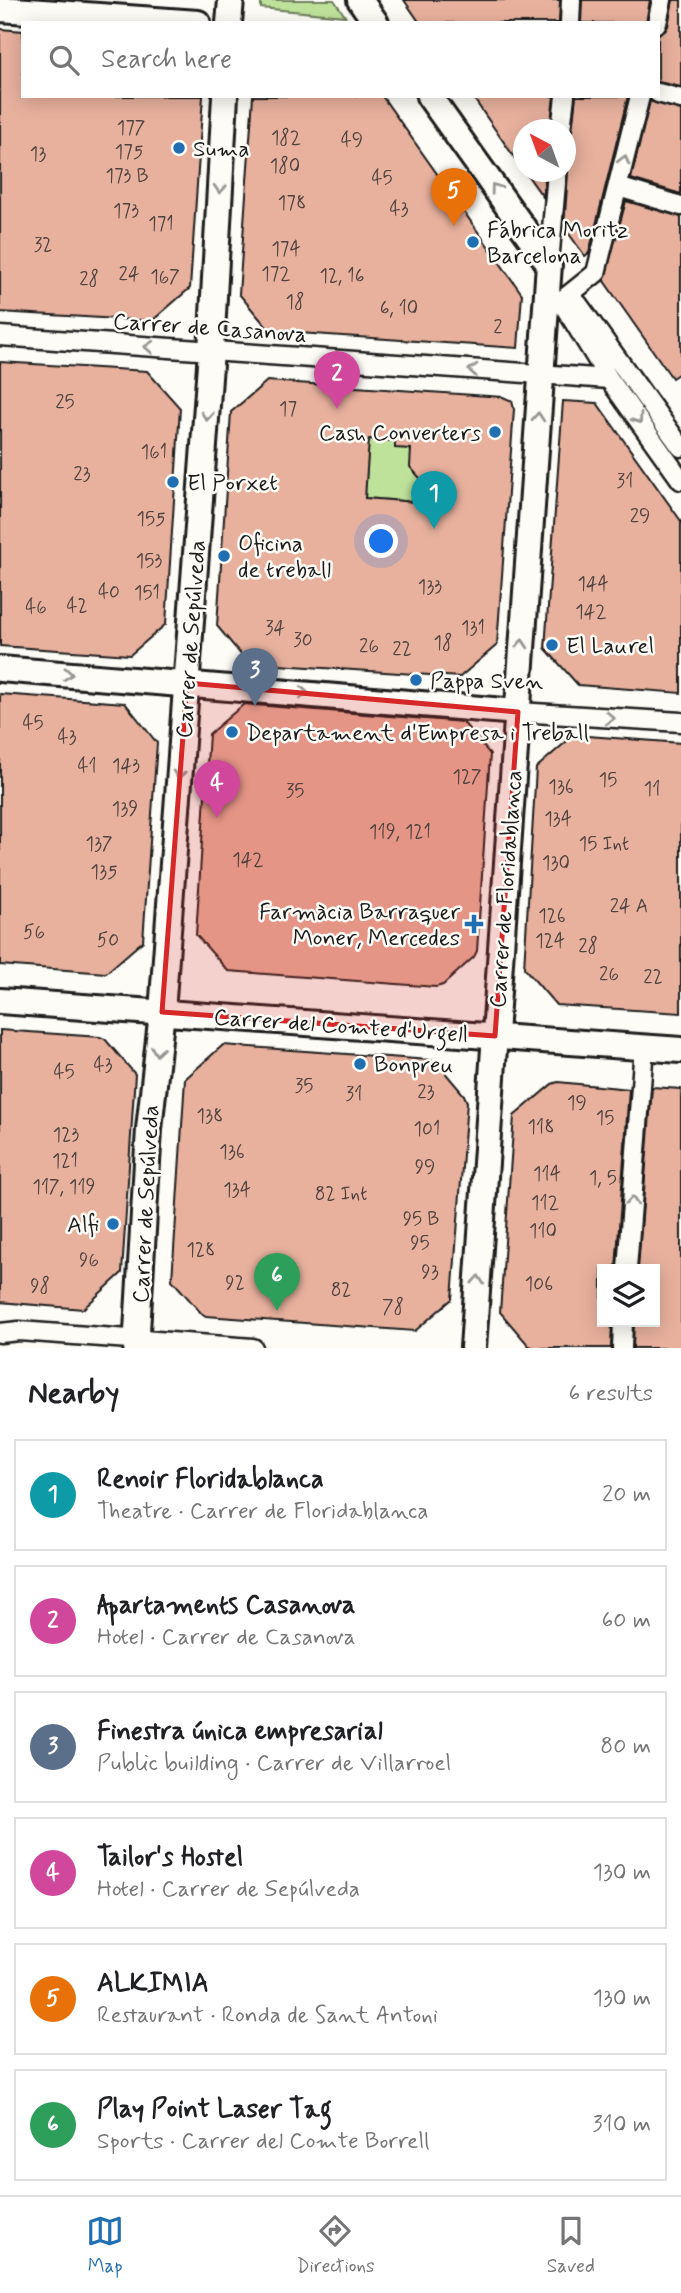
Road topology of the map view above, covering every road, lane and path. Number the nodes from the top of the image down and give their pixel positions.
1 (231, 0) edge
2 (360, 0) edge
3 (571, 0) edge
4 (662, 0) edge
5 (0, 9) edge
6 (170, 21) edge
7 (229, 21) edge
8 (375, 21) edge
9 (569, 21) edge
10 (657, 21) edge
11 (660, 94) edge
12 (225, 98) edge
13 (430, 98) edge
14 (565, 98) edge
15 (640, 98) edge
16 (681, 99) edge
17 (562, 119) edge
18 (556, 182) edge
19 (618, 187) junction
20 (681, 206) edge
21 (549, 263) junction
22 (562, 304) junction
23 (0, 336) edge
24 (211, 351) junction
25 (541, 375) junction
26 (609, 379) junction
27 (681, 447) edge
28 (681, 480) edge
29 (0, 669) edge
30 (187, 683) junction
31 (518, 712) junction
32 (681, 722) edge
33 (0, 1001) edge
34 (162, 1012) junction
35 (495, 1036) junction
36 (644, 1047) junction
37 (681, 1050) edge
38 (627, 1264) edge
39 (623, 1327) edge
40 (0, 1333) edge
41 (137, 1344) edge
42 (253, 1348) edge
43 (474, 1348) edge
44 (622, 1348) edge

1 - 7 street
2 - 8 street
3 - 9 street
4 - 10 street
5 - 6 street
11 - 16 street
12 -> 24 street, Carrer de Sepúlveda
21 -> 13 street
14 - 17 street
19 -> 15 street
18 - 21 street
19 - 20 street
19 - 22 street
21 - 22 street, Carrer de Floridablanca
22 - 25 street, Carrer de Floridablanca
22 - 26 street
22 - 27 street
24 -> 23 street, Carrer de Casanova
25 -> 24 street, Carrer de Casanova
24 -> 30 street, Carrer de Sepúlveda
25 - 26 street, Carrer de Casanova
31 -> 25 street, Carrer de Floridablanca
26 -> 28 street
29 -> 30 street
30 -> 31 street
30 -> 34 street, Carrer de Sepúlveda
31 -> 32 street
31 - 35 street, Carrer de Floridablanca
33 - 34 street, Carrer del Comte d'Urgell
34 - 35 street, Carrer del Comte d'Urgell
34 -> 41 street, Carrer de Sepúlveda
35 - 36 street, Carrer del Comte d'Urgell
43 -> 35 street, Carrer de Floridablanca
36 - 37 street, Carrer del Comte d'Urgell
38 -> 36 street
39 - 44 street
40 - 41 street
41 - 42 street

